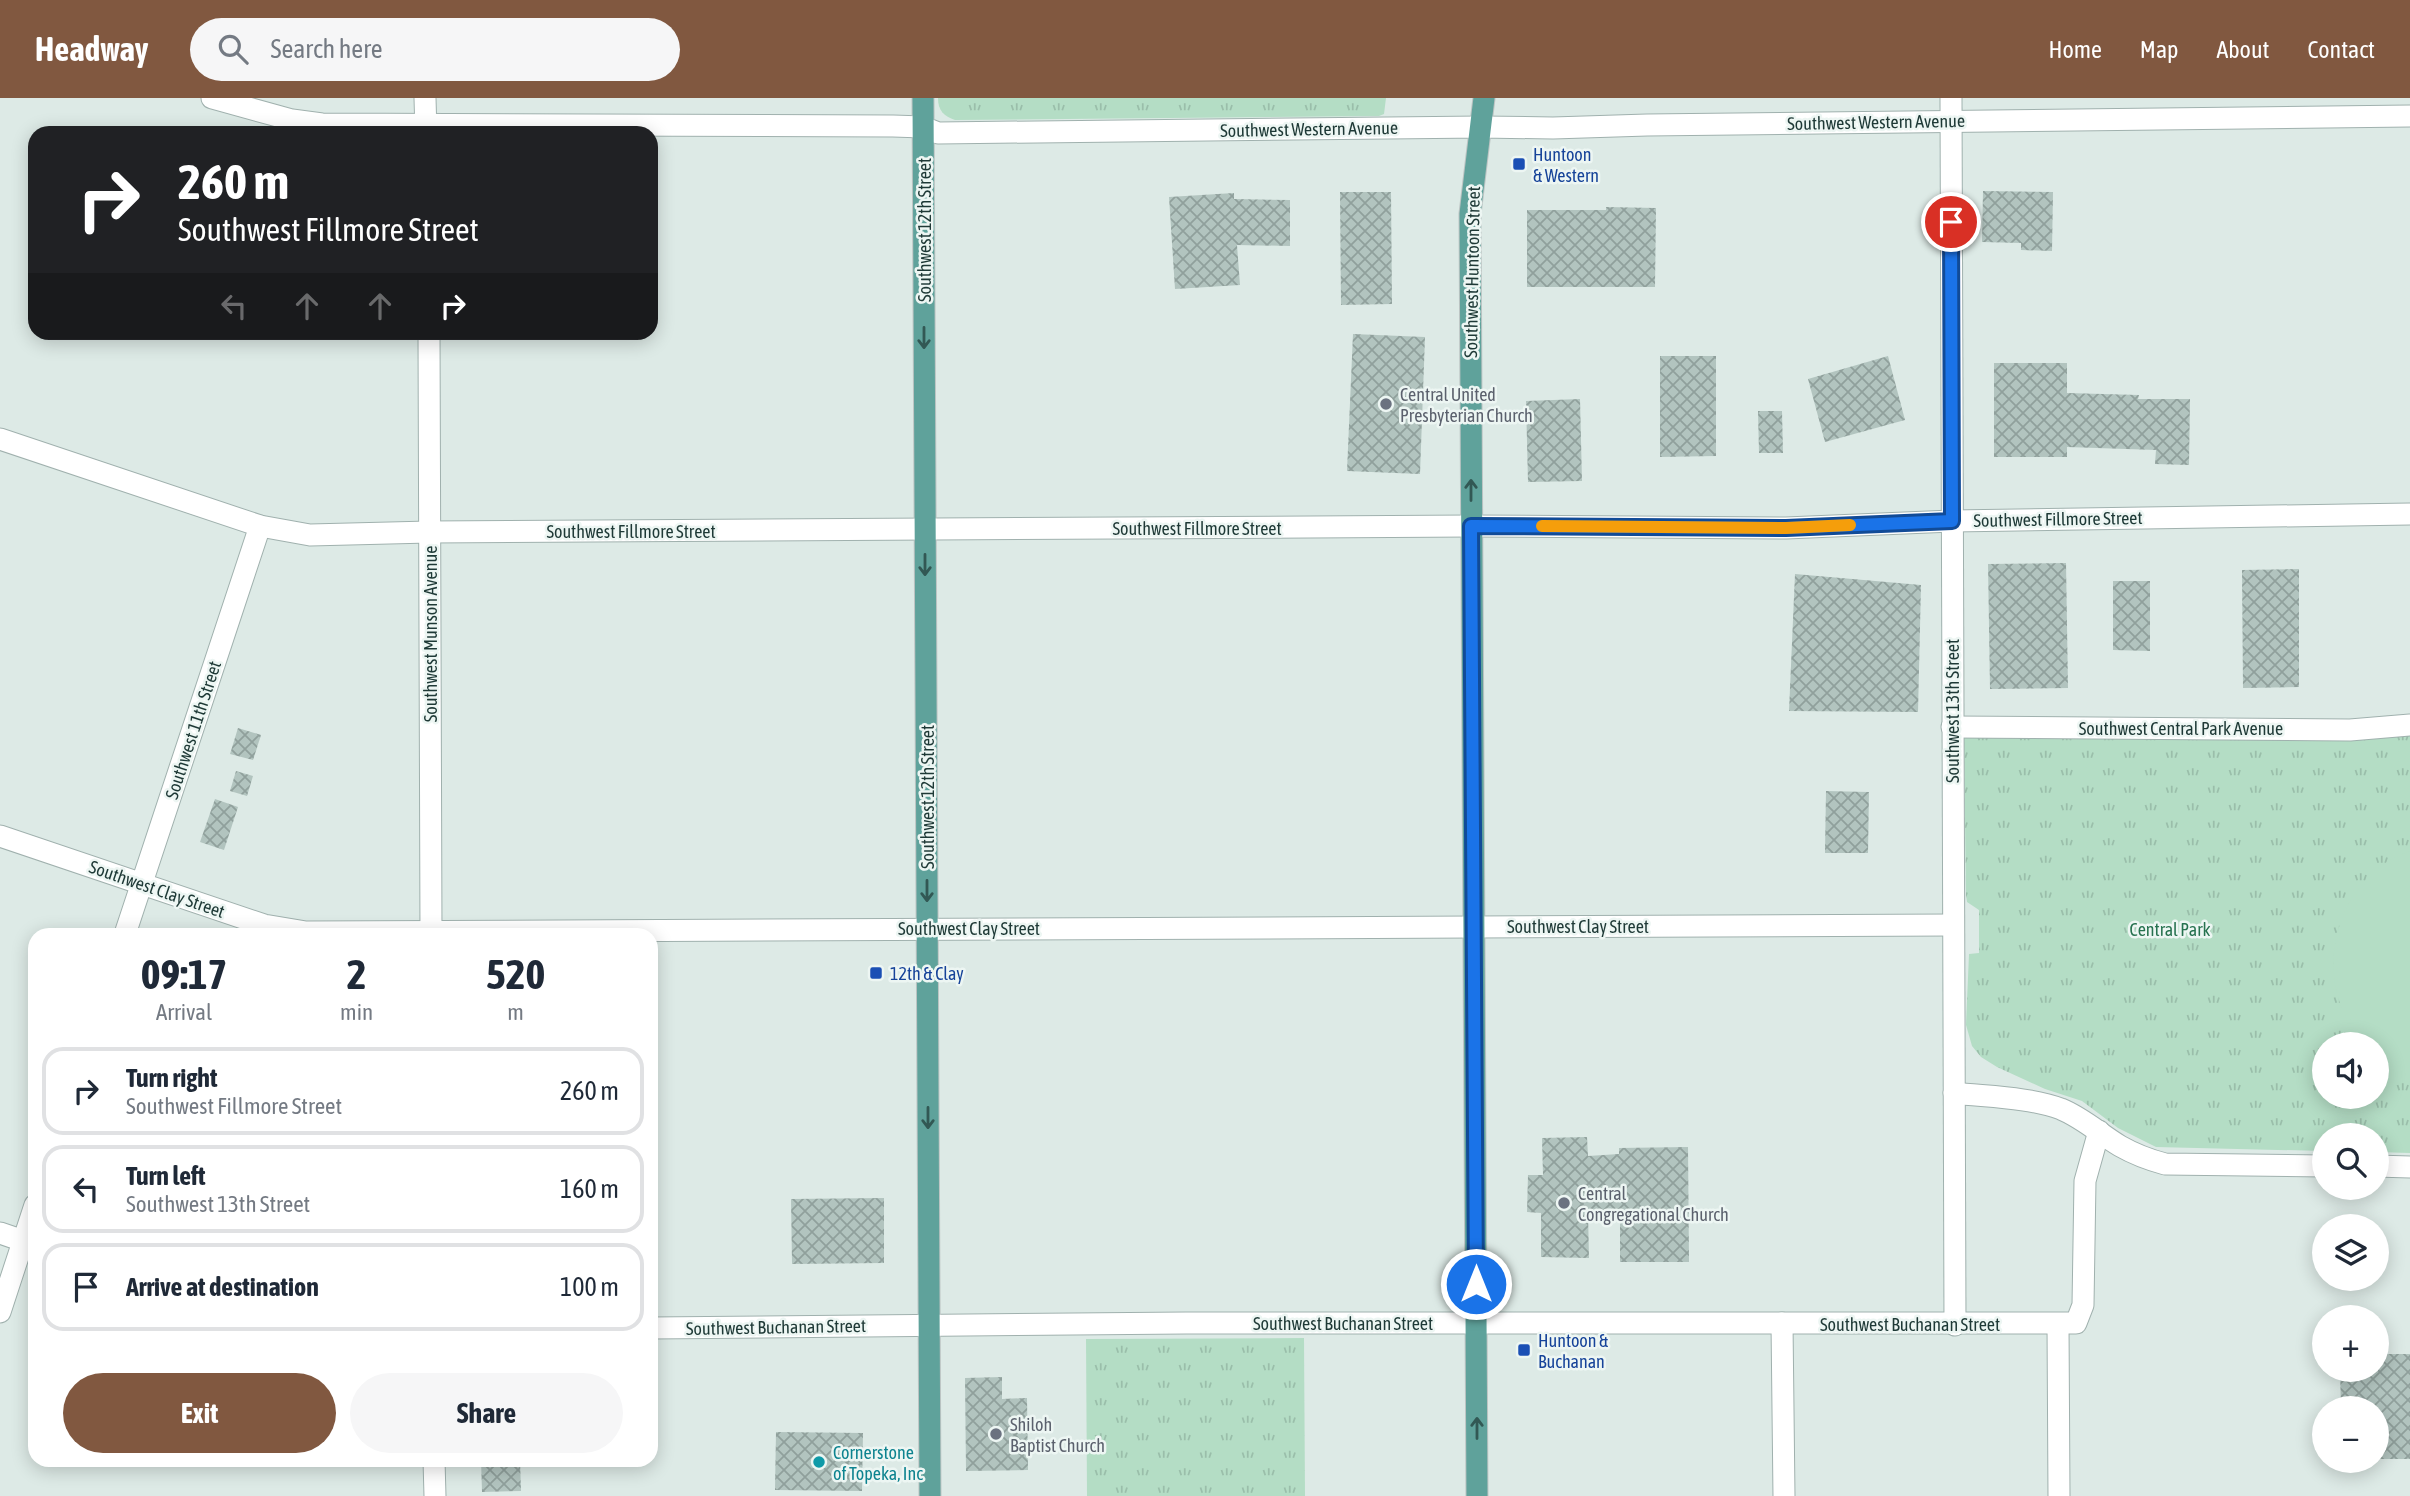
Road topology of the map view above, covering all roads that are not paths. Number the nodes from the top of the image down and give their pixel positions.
1 (212, 98) edge
2 (425, 98) edge
3 (923, 98) edge
4 (1484, 98) edge
5 (1951, 98) edge
6 (2410, 116) edge
7 (1951, 122) junction
8 (364, 126) edge
9 (426, 126) edge
10 (923, 127) junction
11 (1481, 127) junction
12 (658, 128) edge
13 (429, 340) edge
14 (0, 439) edge
15 (2410, 514) edge
16 (1952, 521) junction
17 (260, 526) junction
18 (1471, 526) junction
19 (925, 530) junction
20 (429, 532) junction
21 (2410, 725) edge
22 (1952, 727) junction
23 (0, 836) edge
24 (142, 883) junction
25 (1953, 925) junction
26 (1474, 927) junction
27 (127, 928) edge
28 (278, 928) edge
29 (430, 928) edge
30 (927, 928) junction
31 (658, 931) edge
32 (1954, 1093) junction
33 (2099, 1130) junction
34 (2312, 1166) edge
35 (2389, 1166) edge
36 (2410, 1167) edge
37 (0, 1233) edge
38 (28, 1243) edge
39 (28, 1245) edge
40 (0, 1311) edge
41 (1476, 1322) junction
42 (1783, 1323) junction
43 (2067, 1323) junction
44 (1955, 1325) junction
45 (929, 1326) junction
46 (658, 1328) edge
47 (434, 1467) edge
48 (435, 1496) edge
49 (930, 1496) edge
50 (1478, 1496) edge
51 (1784, 1496) edge
52 (2059, 1496) edge

1 - 8 street, Southwest Western Avenue
2 - 9 street
3 - 10 main road, Southwest 12th Street
4 - 11 main road, Southwest Huntoon Street
5 - 7 street, Southwest 13th Street
6 - 7 street, Southwest Western Avenue
7 - 11 street, Southwest Western Avenue
7 - 16 street, Southwest 13th Street
10 - 11 street, Southwest Western Avenue
10 - 12 street, Southwest Western Avenue
10 -> 19 main road, Southwest 12th Street
18 -> 11 main road, Southwest Huntoon Street
13 - 20 street, Southwest Munson Avenue
14 - 17 street, Southwest Fillmore Street
15 - 16 street, Southwest Fillmore Street
16 - 18 street, Southwest Fillmore Street
16 - 22 street, Southwest 13th Street
17 - 20 street, Southwest Fillmore Street
17 - 24 street, Southwest 11th Street
18 - 19 street, Southwest Fillmore Street
18 - 26 main road, Southwest Huntoon Street
19 - 20 street, Southwest Fillmore Street
19 -> 30 main road, Southwest 12th Street
20 - 29 street, Southwest Munson Avenue
21 - 22 street, Southwest Central Park Avenue
22 - 25 street, Southwest 13th Street
23 - 24 street, Southwest Clay Street
24 - 27 street, Southwest 11th Street
24 - 28 street, Southwest Clay Street
25 - 26 street, Southwest Clay Street
25 - 32 street, Southwest 13th Street
26 - 30 street, Southwest Clay Street
26 - 41 main road, Southwest Huntoon Street
30 - 31 street, Southwest Clay Street
30 -> 45 main road, Southwest 12th Street
32 - 33 street
32 - 44 street, Southwest 13th Street
33 - 34 street
33 - 43 street
35 - 36 street
37 - 38 street
39 - 40 street
41 - 42 street, Southwest Buchanan Street
41 - 45 street, Southwest Buchanan Street
50 -> 41 main road, Southwest Huntoon Street
42 - 44 street, Southwest Buchanan Street
42 - 51 street
43 - 44 street, Southwest Buchanan Street
43 - 52 street
45 - 46 street, Southwest Buchanan Street
45 - 49 main road, Southwest 12th Street
47 - 48 street

